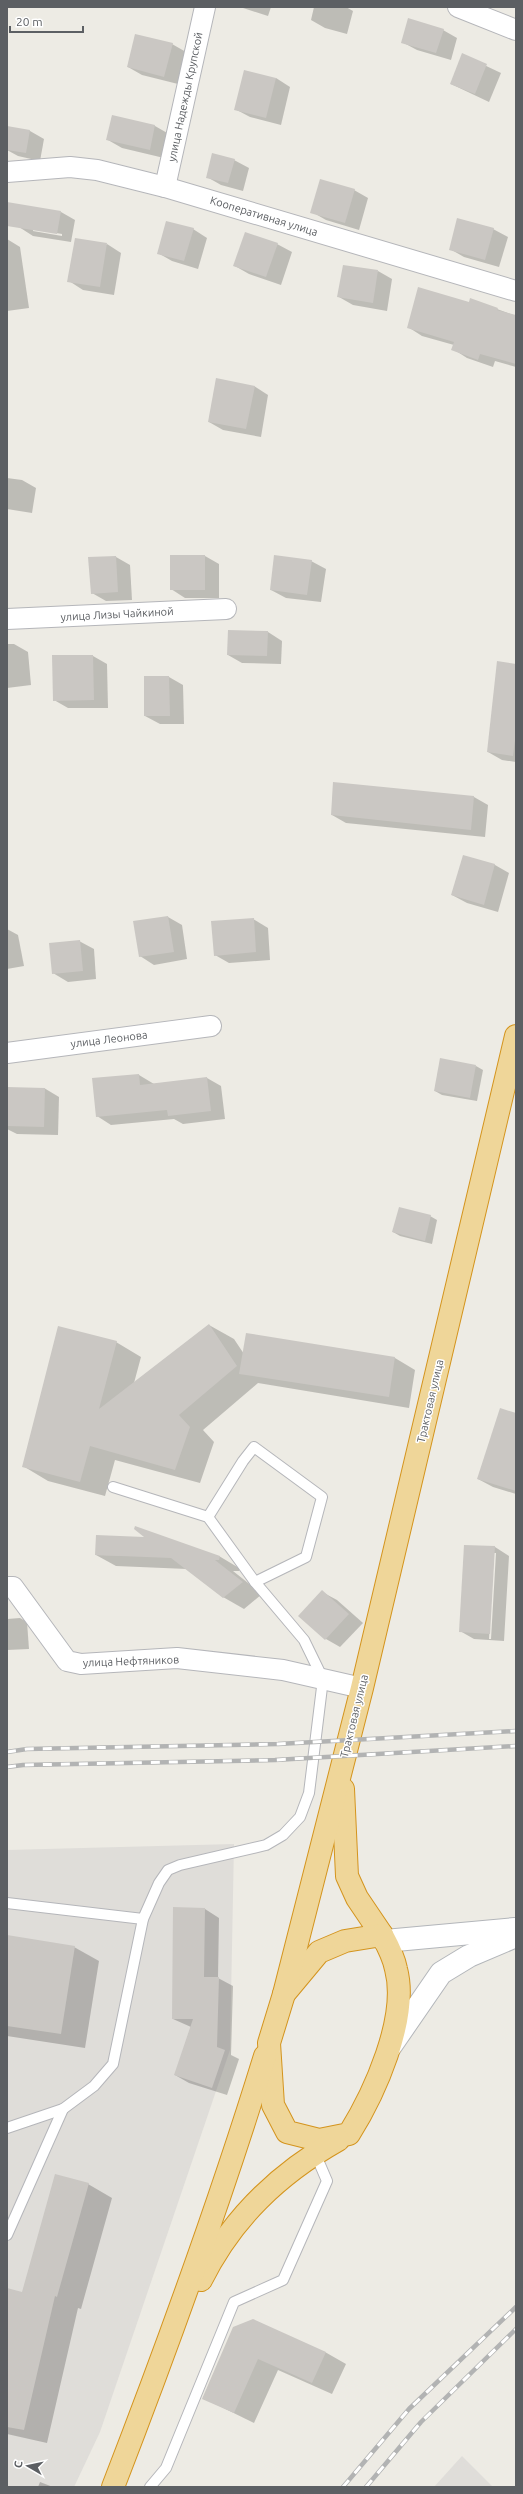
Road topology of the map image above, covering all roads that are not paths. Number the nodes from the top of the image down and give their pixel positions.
1 (205, 7) edge
2 (458, 7) edge
3 (516, 30) edge
4 (7, 172) edge
5 (165, 187) junction
6 (516, 291) edge
7 (226, 609) dead end
8 (7, 619) edge
9 (211, 1026) dead end
10 (516, 1036) edge
11 (7, 1052) edge
12 (113, 1487) dead end
13 (208, 1518) junction
14 (255, 1582) junction
15 (7, 1587) edge
16 (323, 1679) junction
17 (362, 1688) junction
18 (342, 1765) junction
19 (7, 1903) edge
20 (143, 1919) junction
21 (516, 1929) edge
22 (516, 1936) edge
23 (384, 1938) junction
24 (284, 1994) junction
25 (268, 2043) junction
26 (390, 2047) junction
27 (62, 2108) junction
28 (7, 2128) edge
29 (349, 2134) junction
30 (315, 2153) junction
31 (7, 2235) edge
32 (162, 2360) junction
33 (113, 2487) edge
34 (150, 2487) edge

1 - 5 street, улица Надежды Крупской
2 - 3 street
4 - 5 street, Кооперативная улица
5 - 6 street, Кооперативная улица
7 - 8 street, улица Лизы Чайкиной
9 - 11 street, улица Леонова
10 - 17 highway, Трактовая улица
12 - 13 lane
13 - 14 lane
13 - 14 lane
14 - 16 lane
15 - 16 street, улица Нефтяников
16 - 17 street, улица Нефтяников
16 - 20 lane
17 - 18 highway, Трактовая улица
18 - 23 highway
18 - 24 highway, Трактовая улица
19 - 20 lane
20 - 27 lane
21 - 23 street
22 - 26 street
23 - 24 highway
23 - 26 highway
24 - 25 highway, Трактовая улица
25 - 29 highway
25 - 32 highway, Трактовая улица
26 - 29 highway
27 - 28 lane
27 - 31 lane
29 - 30 highway
30 - 32 highway
30 - 34 lane
32 - 33 highway

